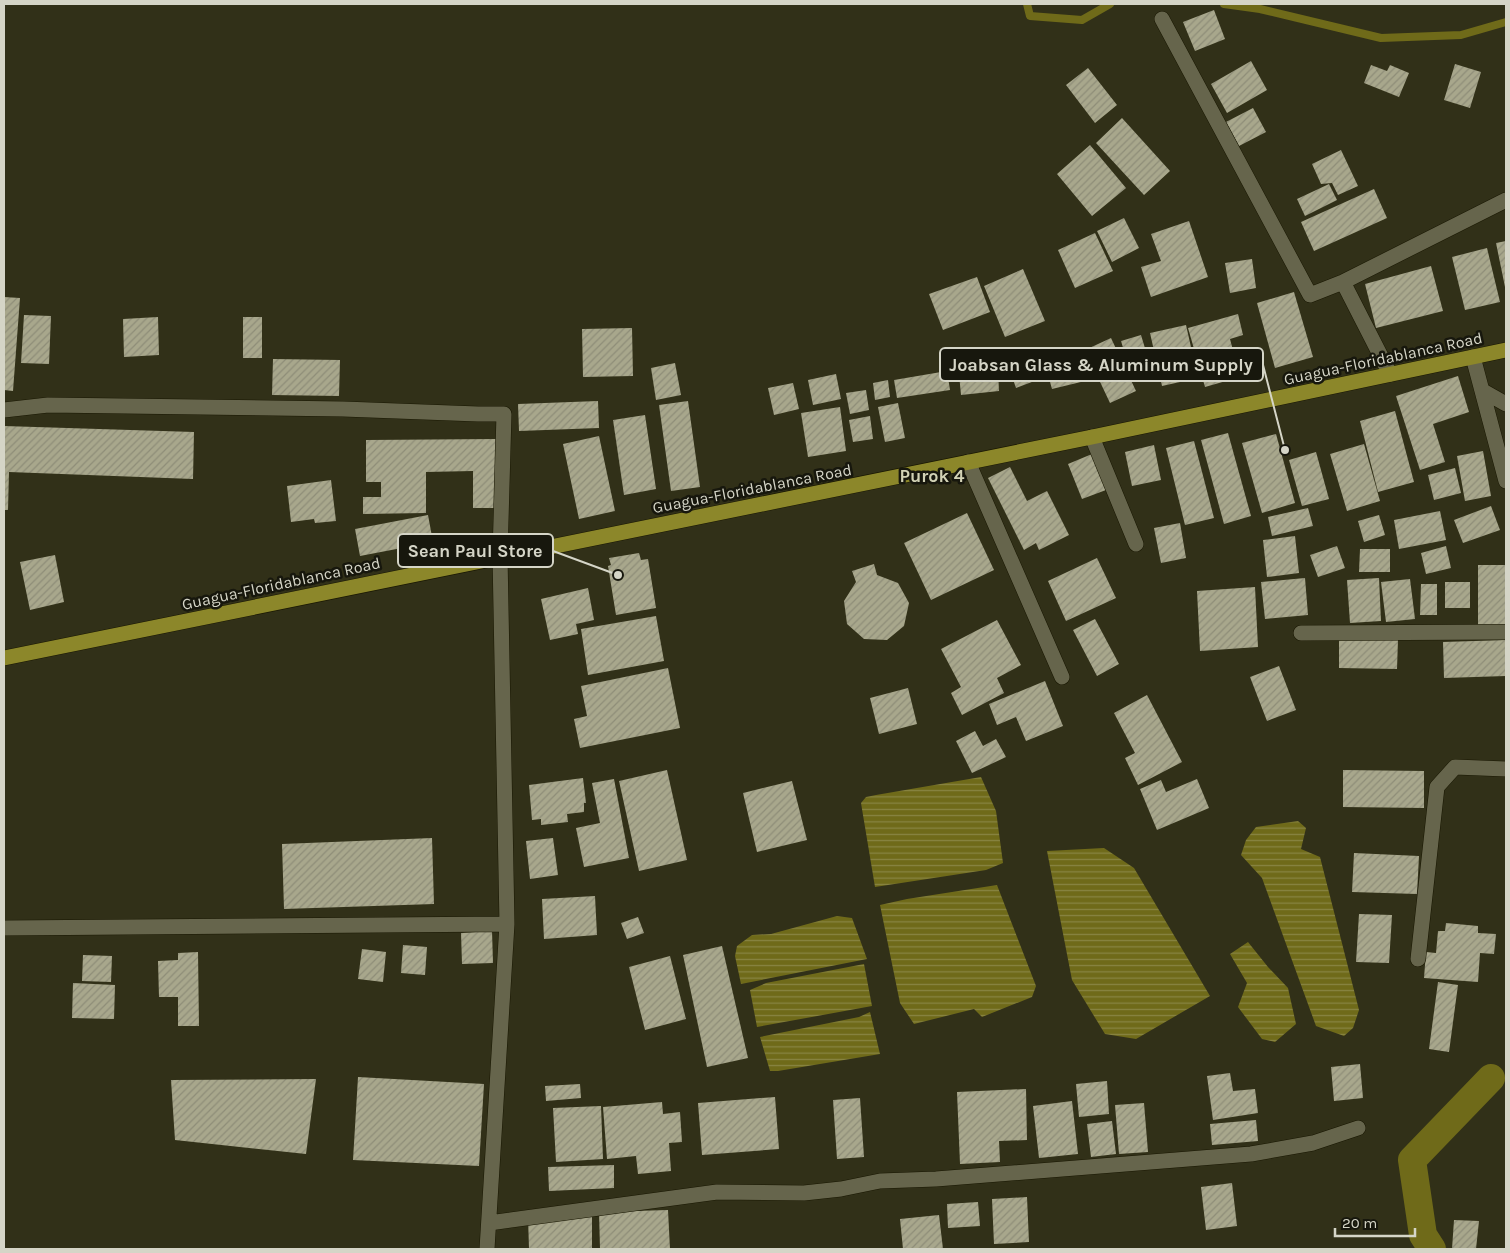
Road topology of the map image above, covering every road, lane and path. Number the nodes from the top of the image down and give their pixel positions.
1 (1162, 19) dead end
2 (1506, 200) edge
3 (1343, 282) junction
4 (1506, 350) edge
5 (1473, 357) junction
6 (1390, 374) junction
7 (1482, 392) junction
8 (1506, 404) edge
9 (4, 410) edge
10 (1092, 437) junction
11 (968, 462) junction
12 (1506, 481) edge
13 (1136, 544) dead end
14 (500, 556) junction
15 (1506, 632) edge
16 (1300, 633) dead end
17 (4, 658) edge
18 (1062, 677) dead end
19 (1506, 769) edge
20 (506, 924) junction
21 (4, 928) edge
22 (1418, 959) dead end
23 (1358, 1128) dead end
24 (489, 1222) junction
25 (487, 1249) edge

1 - 3 street
2 - 3 street
3 - 6 street
4 - 5 main road, Guagua-Floridablanca Road
5 - 6 main road, Guagua-Floridablanca Road
5 - 7 street
6 - 10 main road, Guagua-Floridablanca Road
7 - 8 street
7 - 12 street
9 - 14 street
10 - 11 main road, Guagua-Floridablanca Road
10 - 13 street
11 - 14 main road, Guagua-Floridablanca Road
11 - 18 street
14 - 17 main road, Guagua-Floridablanca Road
14 - 20 street
15 - 16 street
19 - 22 street
20 - 21 street
20 - 24 street
23 - 24 street
24 - 25 street

